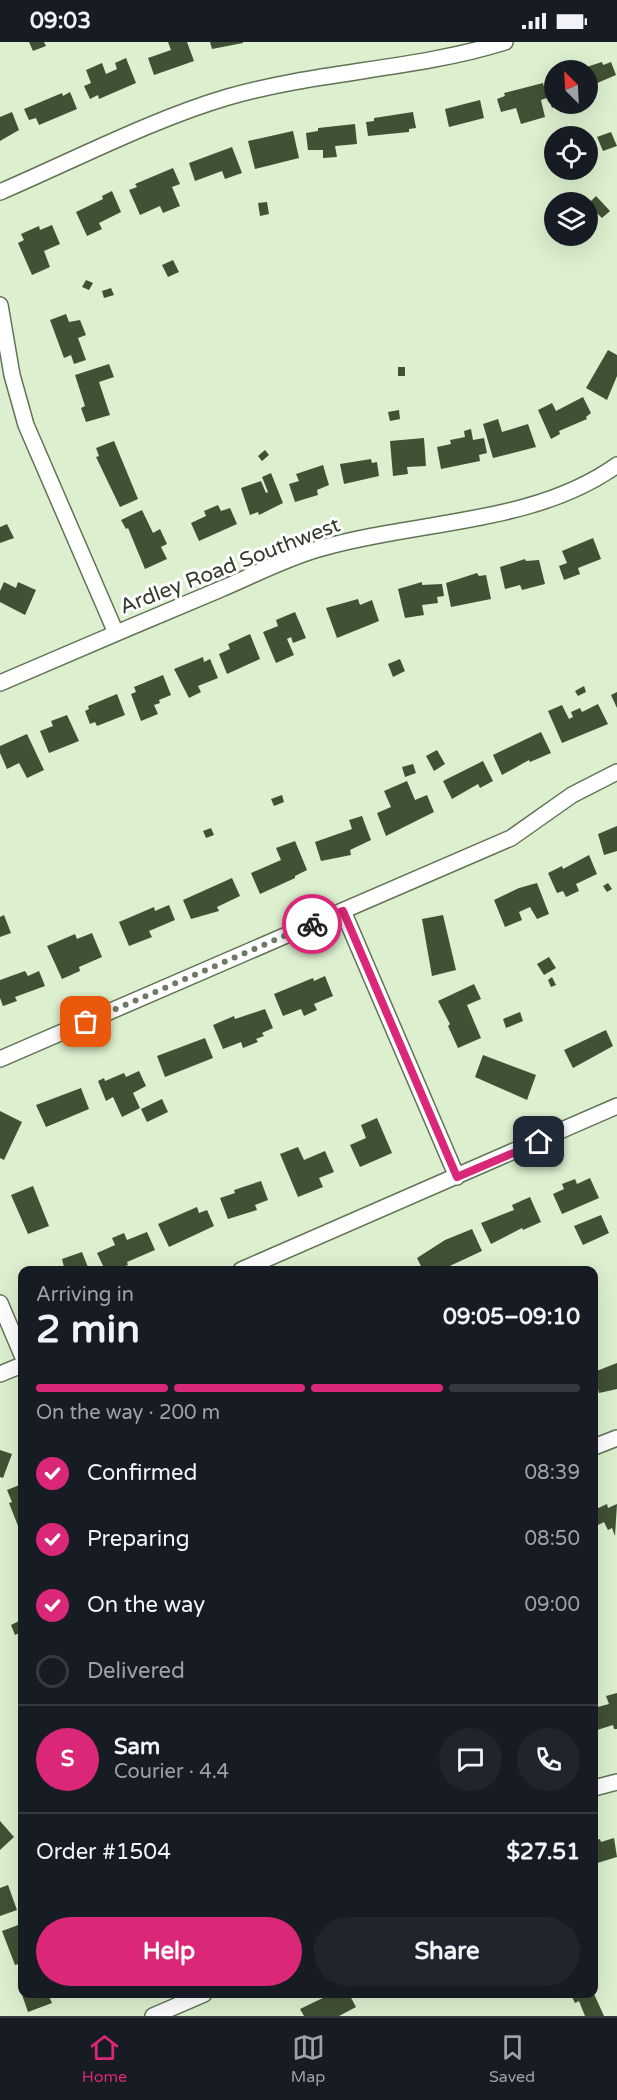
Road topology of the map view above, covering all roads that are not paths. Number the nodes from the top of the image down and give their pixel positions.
1 (505, 42) edge
2 (0, 192) edge
3 (0, 305) edge
4 (617, 465) edge
5 (116, 633) junction
6 (0, 683) edge
7 (617, 772) edge
8 (343, 911) junction
9 (0, 1059) edge
10 (617, 1106) edge
11 (457, 1177) junction
12 (250, 1266) edge
13 (0, 1303) edge
14 (18, 1346) edge
15 (18, 1367) edge
16 (0, 1374) edge
17 (617, 1438) edge
18 (598, 1445) edge
19 (617, 1782) edge
20 (598, 1787) edge
21 (195, 1998) edge
22 (153, 2016) edge

1 - 2 street
3 - 5 street
4 - 5 street, Ardley Road Southwest
5 - 6 street, Ardley Road Southwest
7 - 8 street
8 - 9 street
8 - 11 street
10 - 11 street
11 - 12 street
13 - 14 street
15 - 16 street
17 - 18 street
19 - 20 street
21 - 22 street

